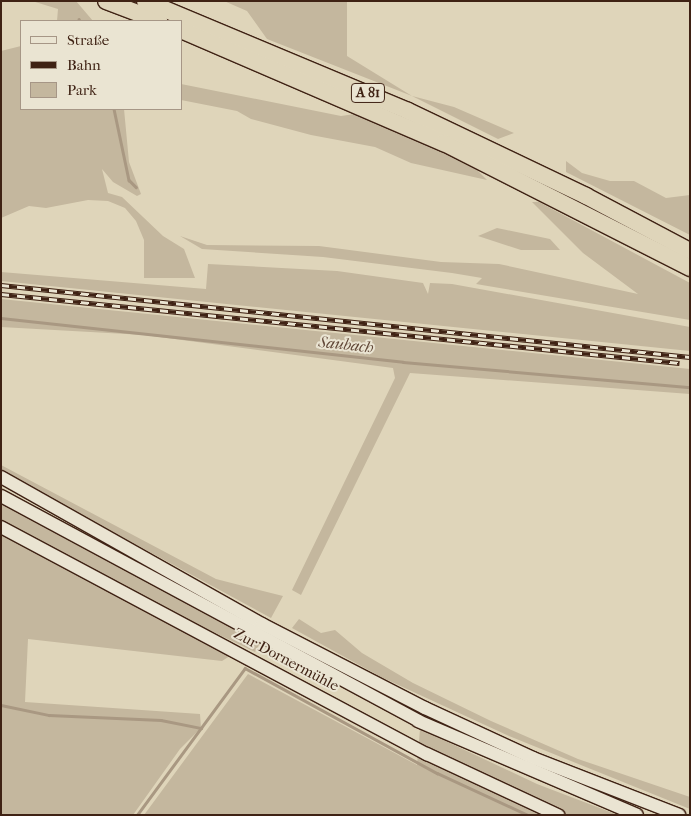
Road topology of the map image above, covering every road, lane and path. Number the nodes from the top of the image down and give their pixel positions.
1 (106, 1) edge
2 (145, 1) edge
3 (156, 20) edge
4 (182, 30) edge
5 (652, 239) junction
6 (690, 251) edge
7 (690, 268) edge
8 (1, 477) edge
9 (1, 496) edge
10 (1, 527) edge
11 (260, 630) junction
12 (298, 650) junction
13 (558, 815) edge
14 (637, 815) edge
15 (680, 815) edge

1 - 3 highway
2 - 5 highway, A 81
4 - 5 highway, A 81
5 - 6 highway, A 81
5 - 7 highway, A 81
8 - 11 main road
9 - 11 main road
10 - 13 main road, Zur Dornermühle
11 - 12 main road
12 - 14 main road
12 - 15 main road

